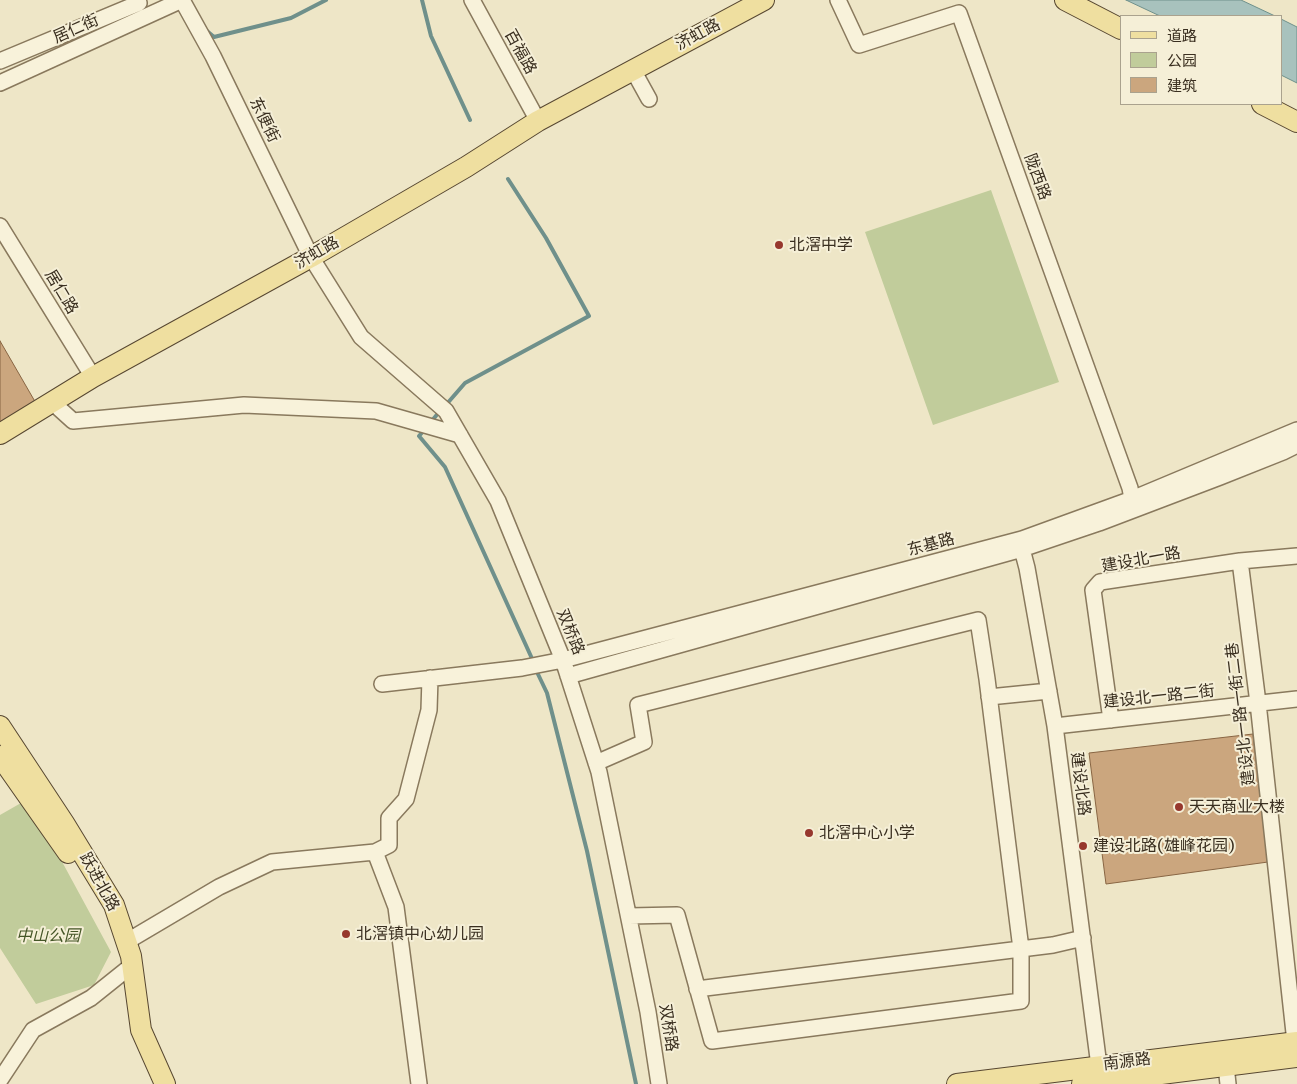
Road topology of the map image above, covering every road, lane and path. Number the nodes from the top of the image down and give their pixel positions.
1 (137, 0) edge
2 (182, 0) edge
3 (472, 0) edge
4 (748, 0) edge
5 (764, 0) edge
6 (838, 0) edge
7 (1065, 0) edge
8 (1082, 0) edge
9 (1120, 19) edge
10 (1120, 28) edge
11 (0, 61) edge
12 (633, 70) junction
13 (0, 83) edge
14 (649, 99) dead end
15 (1264, 105) edge
16 (1281, 105) edge
17 (1297, 113) edge
18 (538, 121) junction
19 (1297, 122) edge
20 (0, 226) edge
21 (311, 257) junction
22 (93, 377) junction
23 (52, 402) junction
24 (1297, 430) edge
25 (0, 434) edge
26 (460, 435) junction
27 (1297, 445) edge
28 (1132, 499) junction
29 (1018, 545) junction
30 (1297, 556) edge
31 (1240, 561) junction
32 (563, 660) junction
33 (568, 676) junction
34 (430, 678) junction
35 (382, 684) dead end
36 (1045, 691) junction
37 (989, 697) junction
38 (1297, 699) edge
39 (1258, 703) junction
40 (1110, 720) junction
41 (0, 726) edge
42 (1055, 726) junction
43 (0, 756) edge
44 (596, 763) junction
45 (375, 852) junction
46 (628, 916) junction
47 (1078, 939) junction
48 (126, 942) junction
49 (1021, 949) junction
50 (126, 970) junction
51 (1292, 971) edge
52 (697, 989) junction
53 (1296, 1047) edge
54 (1227, 1075) edge
55 (1094, 1078) edge
56 (0, 1080) edge
57 (155, 1084) edge
58 (165, 1084) edge
59 (419, 1084) edge
60 (659, 1084) edge
61 (957, 1084) edge

1 - 11 street
2 - 13 street, 居仁街
2 - 21 street, 东便街
3 - 18 street, 百福路
4 - 12 main road, 济虹路
5 - 12 main road, 济虹路
6 - 28 street, 陇西路
7 - 10 main road
8 - 9 main road
12 - 14 street
12 - 18 main road, 济虹路
15 - 19 main road
16 - 17 main road
18 - 21 main road, 济虹路
20 - 22 street, 居仁路
21 - 22 main road, 济虹路
21 - 26 street, 双桥路
22 - 23 main road, 济虹路
23 - 25 main road, 济虹路
23 - 26 street
24 - 28 street, 东基路
26 - 32 street, 双桥路
27 - 29 street, 东基路
28 - 29 street, 东基路
29 - 32 street, 东基路
29 - 33 street, 东基路
29 - 36 street, 建设北路
30 - 31 street, 建设北一路
31 - 39 street, 建设北一路一街二巷
31 - 40 street, 建设北一路
32 - 33 street, 双桥路
32 - 34 street, 东基路
33 - 44 street, 双桥路
34 - 35 street, 东基路
34 - 45 street
36 - 37 street
36 - 42 street, 建设北路
36 - 47 street, 建设北路
37 - 44 street
37 - 49 street
38 - 39 street, 建设北一路二街
39 - 40 street, 建设北一路二街
39 - 51 street, 建设北一路一街二巷
40 - 42 street, 建设北一路二街
41 - 48 main road, 跃进北路
42 - 47 street, 建设北路
43 - 50 main road, 跃进北路
44 - 46 street, 双桥路
45 - 48 street
45 - 59 street
46 - 52 street
46 - 60 street, 双桥路
47 - 49 street
47 - 55 street, 建设北路
48 - 58 main road, 跃进北路
49 - 52 street
49 - 52 street
50 - 56 street
50 - 57 main road, 跃进北路
51 - 53 street, 建设北一路一街二巷
53 - 54 main road, 南源路
53 - 55 main road, 南源路
54 - 55 main road, 南源路
55 - 61 main road, 南源路

